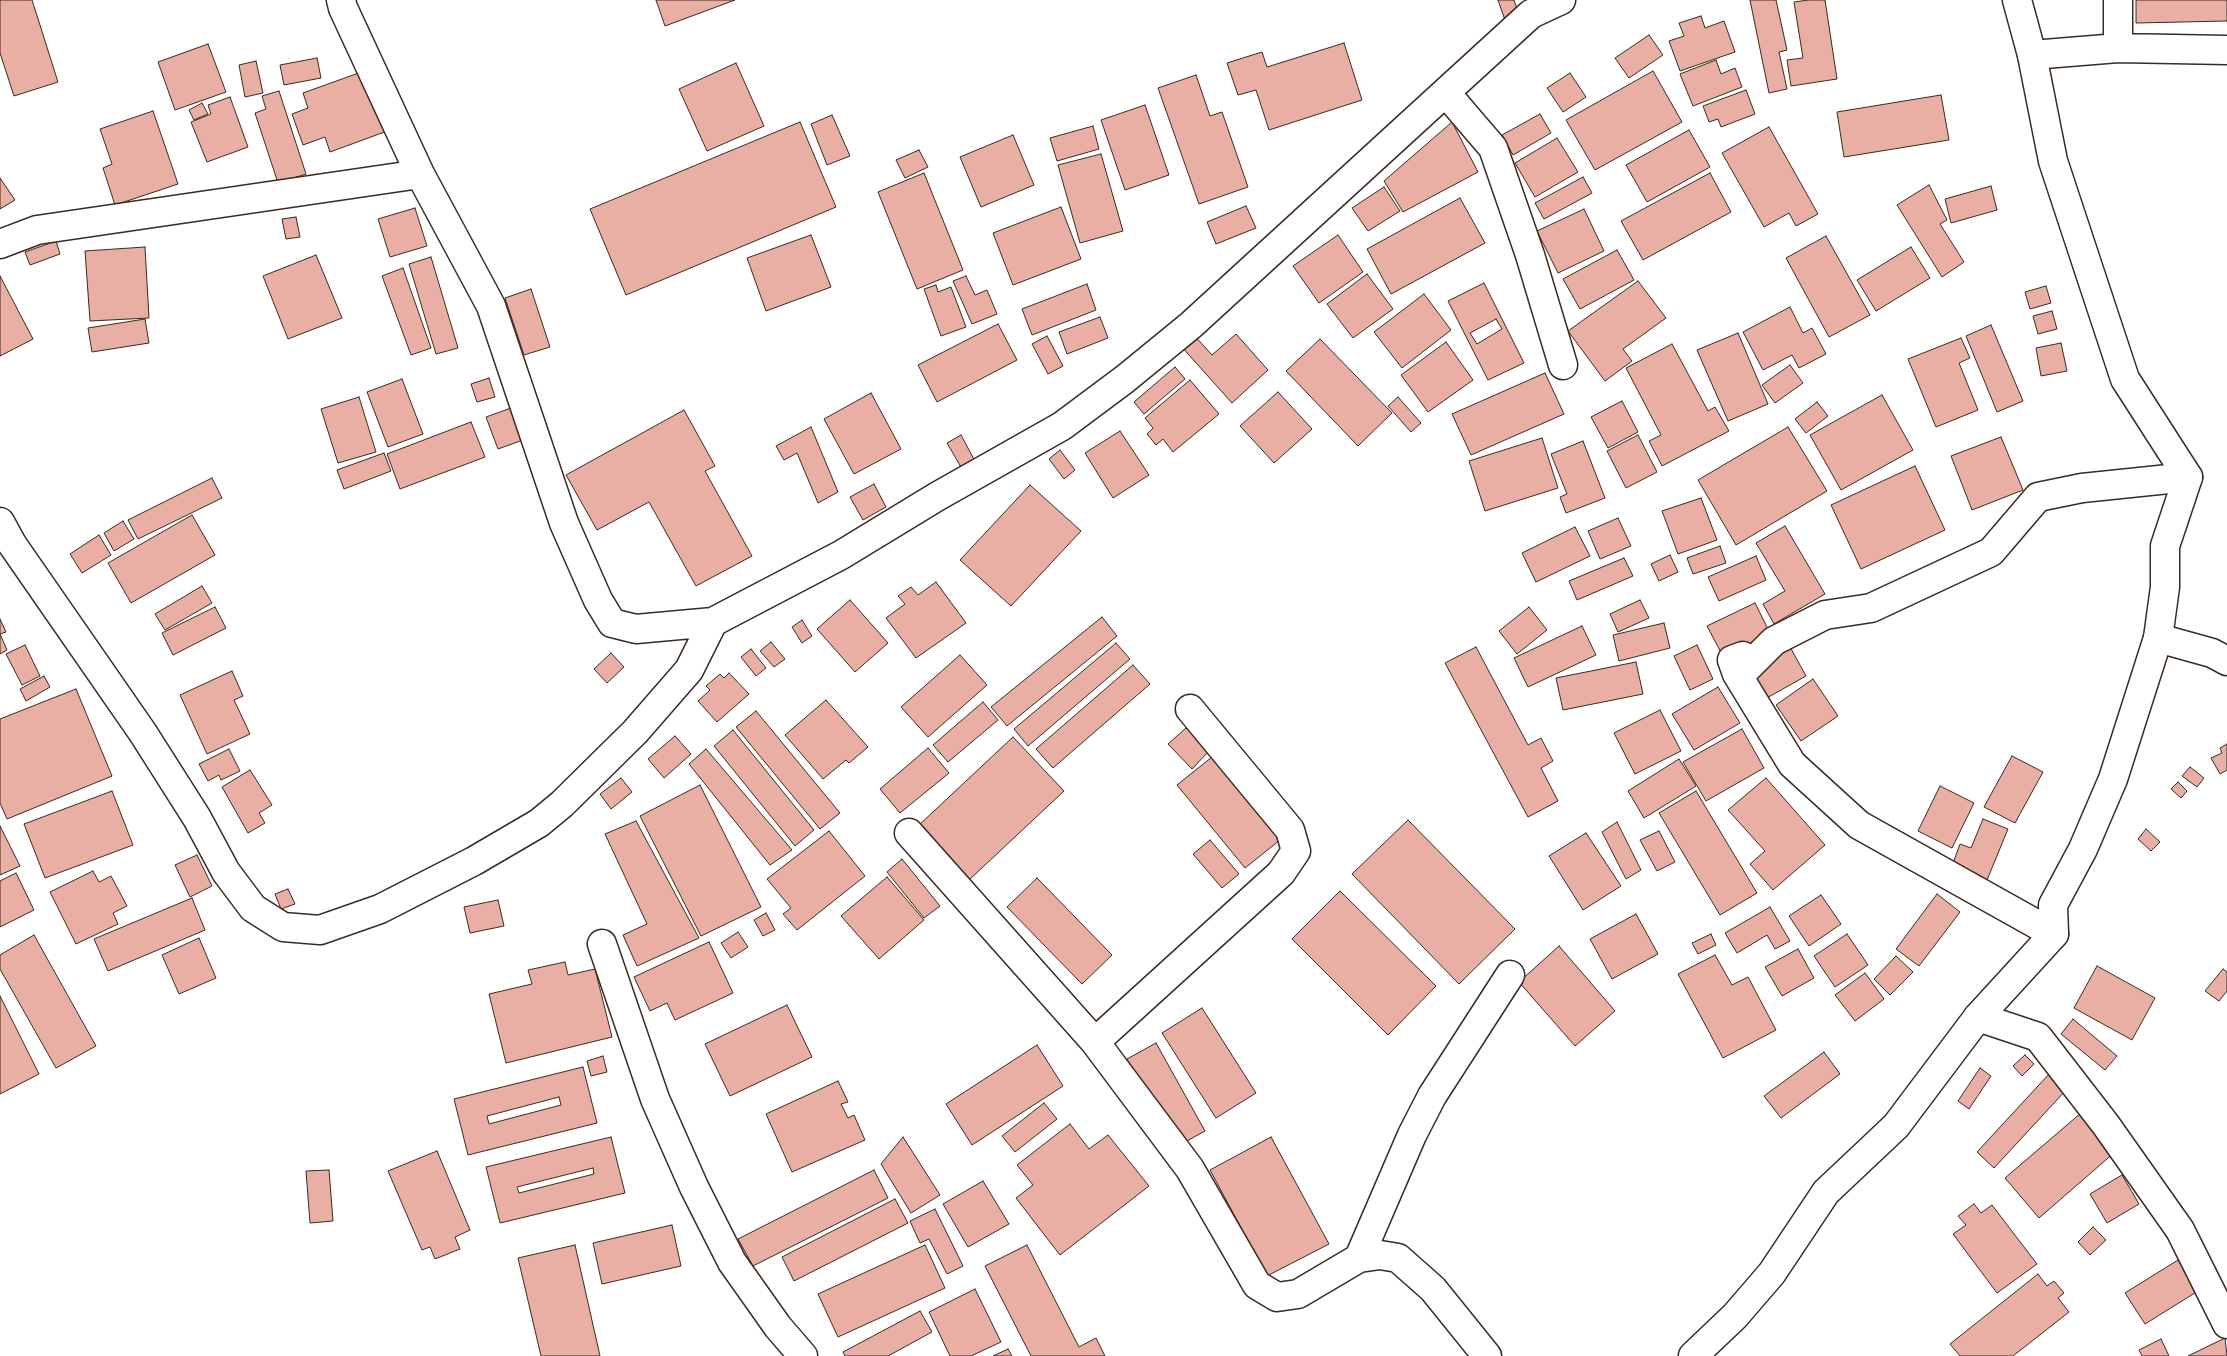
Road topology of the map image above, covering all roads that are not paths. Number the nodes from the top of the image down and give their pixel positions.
1 (341, 0) edge
2 (1561, 0) edge
3 (2017, 0) edge
4 (2118, 0) edge
5 (2118, 48) junction
6 (2227, 50) edge
7 (2032, 55) junction
8 (1446, 93) junction
9 (420, 174) junction
10 (0, 244) edge
11 (1563, 365) dead end
12 (2188, 477) junction
13 (4, 538) edge
14 (712, 622) junction
15 (2158, 638) junction
16 (2227, 662) edge
17 (1190, 709) dead end
18 (909, 833) dead end
19 (2054, 934) junction
20 (602, 944) dead end
21 (1510, 975) dead end
22 (1978, 1017) junction
23 (1095, 1042) junction
24 (1359, 1258) junction
25 (2227, 1324) edge
26 (803, 1356) edge
27 (1487, 1356) edge
28 (1693, 1356) edge

1 - 9 street
2 - 8 street
3 - 7 street
4 - 5 street
5 - 6 street
5 - 7 street
7 - 12 street
8 - 11 street
8 - 14 street
9 - 10 street
9 - 14 street
12 - 15 street
12 - 19 street
13 - 14 street
15 - 16 street
15 - 19 street
17 - 23 street
18 - 23 street
19 - 22 street
20 - 26 street
21 - 24 street
22 - 25 street
22 - 28 street
23 - 24 street
24 - 27 street

